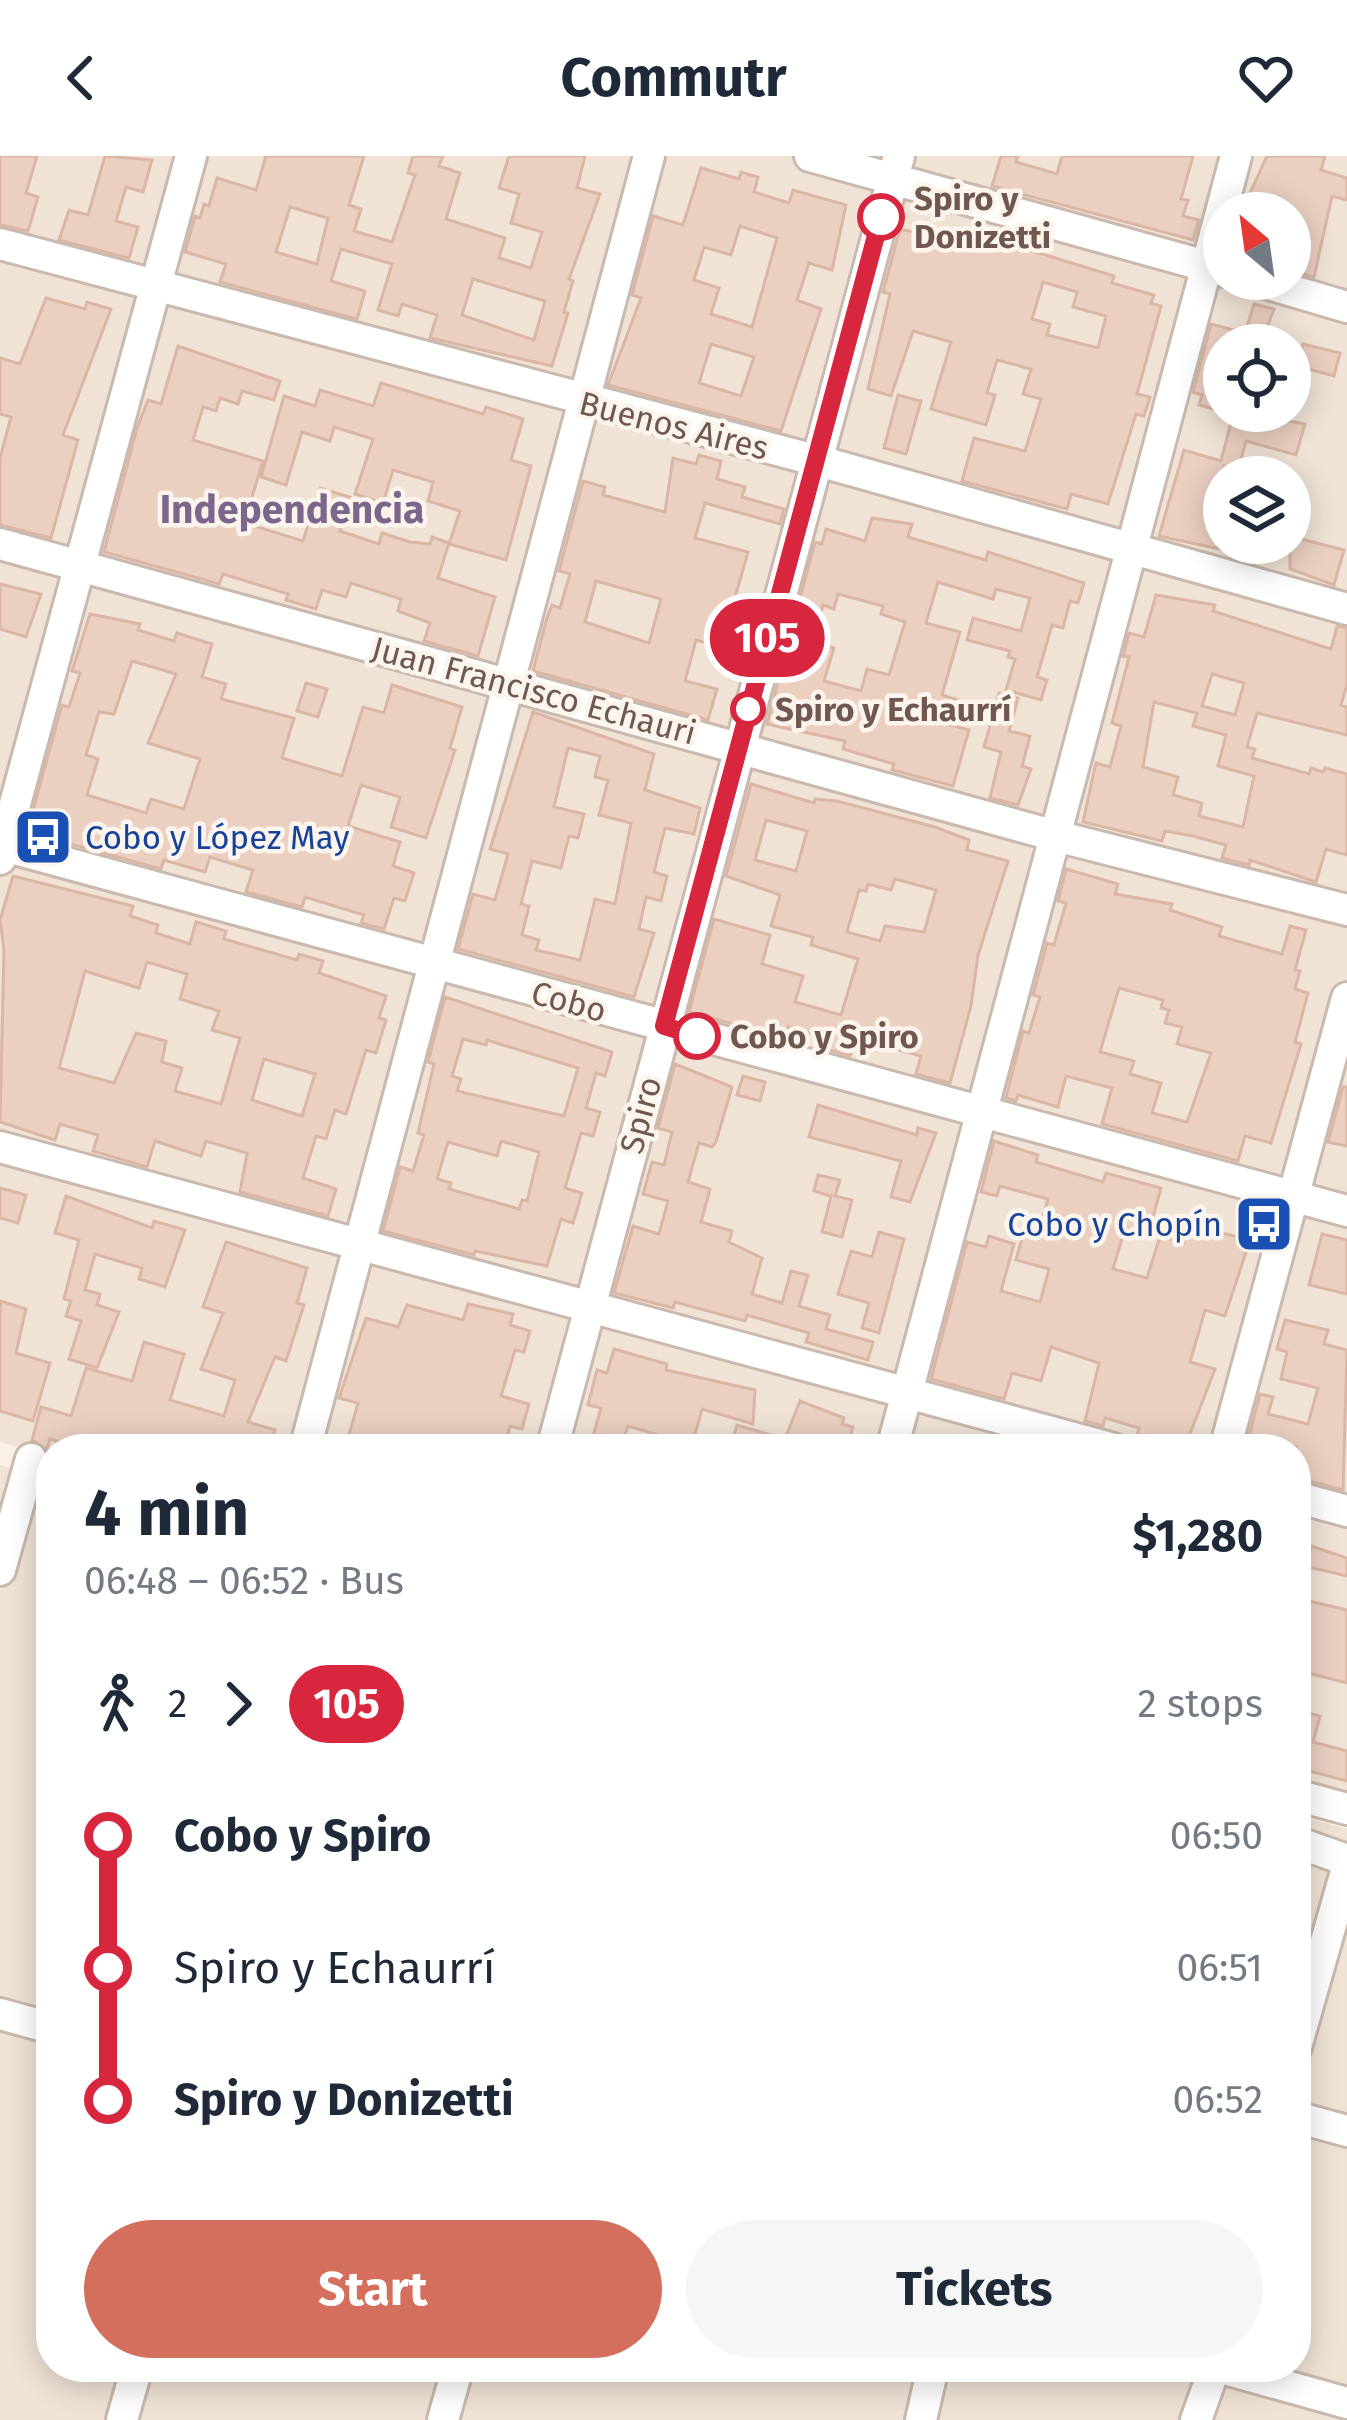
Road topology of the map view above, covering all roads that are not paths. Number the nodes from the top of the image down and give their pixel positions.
1 (191, 156) edge
2 (649, 156) edge
3 (810, 156) edge
4 (1236, 156) edge
5 (896, 167) edge
6 (1230, 192) edge
7 (0, 244) edge
8 (1203, 264) edge
9 (156, 286) junction
10 (1311, 296) edge
11 (1206, 300) edge
12 (1347, 307) edge
13 (582, 401) junction
14 (815, 460) junction
15 (0, 544) edge
16 (1129, 551) junction
17 (78, 565) junction
18 (1347, 609) edge
19 (505, 682) junction
20 (740, 746) junction
21 (1056, 836) junction
22 (1, 850) edge
23 (1347, 910) edge
24 (432, 963) junction
25 (1347, 998) edge
26 (664, 1026) junction
27 (981, 1114) junction
28 (0, 1147) edge
29 (1292, 1197) junction
30 (1347, 1211) edge
31 (358, 1243) junction
32 (590, 1305) junction
33 (908, 1394) junction
34 (309, 1434) edge
35 (556, 1434) edge
36 (896, 1434) edge
37 (1058, 1434) edge
38 (1229, 1434) edge
39 (0, 1450) edge
40 (36, 1460) edge
41 (36, 1474) edge
42 (1311, 1502) edge
43 (1347, 1511) edge
44 (0, 1570) edge
45 (1323, 1803) edge
46 (1328, 1856) edge
47 (1311, 1957) edge
48 (0, 2014) edge
49 (36, 2024) edge
50 (1311, 2120) edge
51 (1347, 2131) edge
52 (133, 2382) edge
53 (454, 2382) edge
54 (930, 2382) edge
55 (1210, 2382) edge
56 (1269, 2382) edge
57 (1347, 2404) edge
58 (122, 2420) edge
59 (443, 2420) edge
60 (921, 2420) edge
61 (1196, 2420) edge

1 - 9 street
2 - 13 street
3 - 5 street
4 - 6 street
5 - 8 street
5 - 14 street, Spiro
7 - 9 street, Buenos Aires
9 - 13 street, Buenos Aires
9 - 17 street
10 - 12 street
11 - 16 street
13 - 14 street, Buenos Aires
13 - 19 street
14 - 16 street, Buenos Aires
14 - 20 street, Spiro
15 - 17 street, Juan Francisco Echauri
16 - 18 street, Buenos Aires
16 - 21 street
17 - 19 street, Juan Francisco Echauri
17 - 22 street
19 - 20 street, Juan Francisco Echauri
19 - 24 street
20 - 21 street, Juan Francisco Echauri
20 - 26 street, Spiro
21 - 23 street, Juan Francisco Echauri
21 - 27 street
22 - 24 street, Cobo
24 - 26 street, Cobo
24 - 31 street
25 - 29 street
26 - 27 street, Cobo
26 - 32 street, Spiro
27 - 29 street, Cobo
27 - 33 street
28 - 31 street
29 - 30 street, Cobo
29 - 38 street
31 - 32 street
31 - 34 street
32 - 33 street
32 - 35 street, Spiro
33 - 36 street
33 - 37 street
39 - 40 street
41 - 44 street
42 - 43 street
45 - 46 street
46 - 47 street
48 - 49 street
50 - 51 street
52 - 58 street
53 - 59 street
54 - 60 street
55 - 61 street
56 - 57 street

